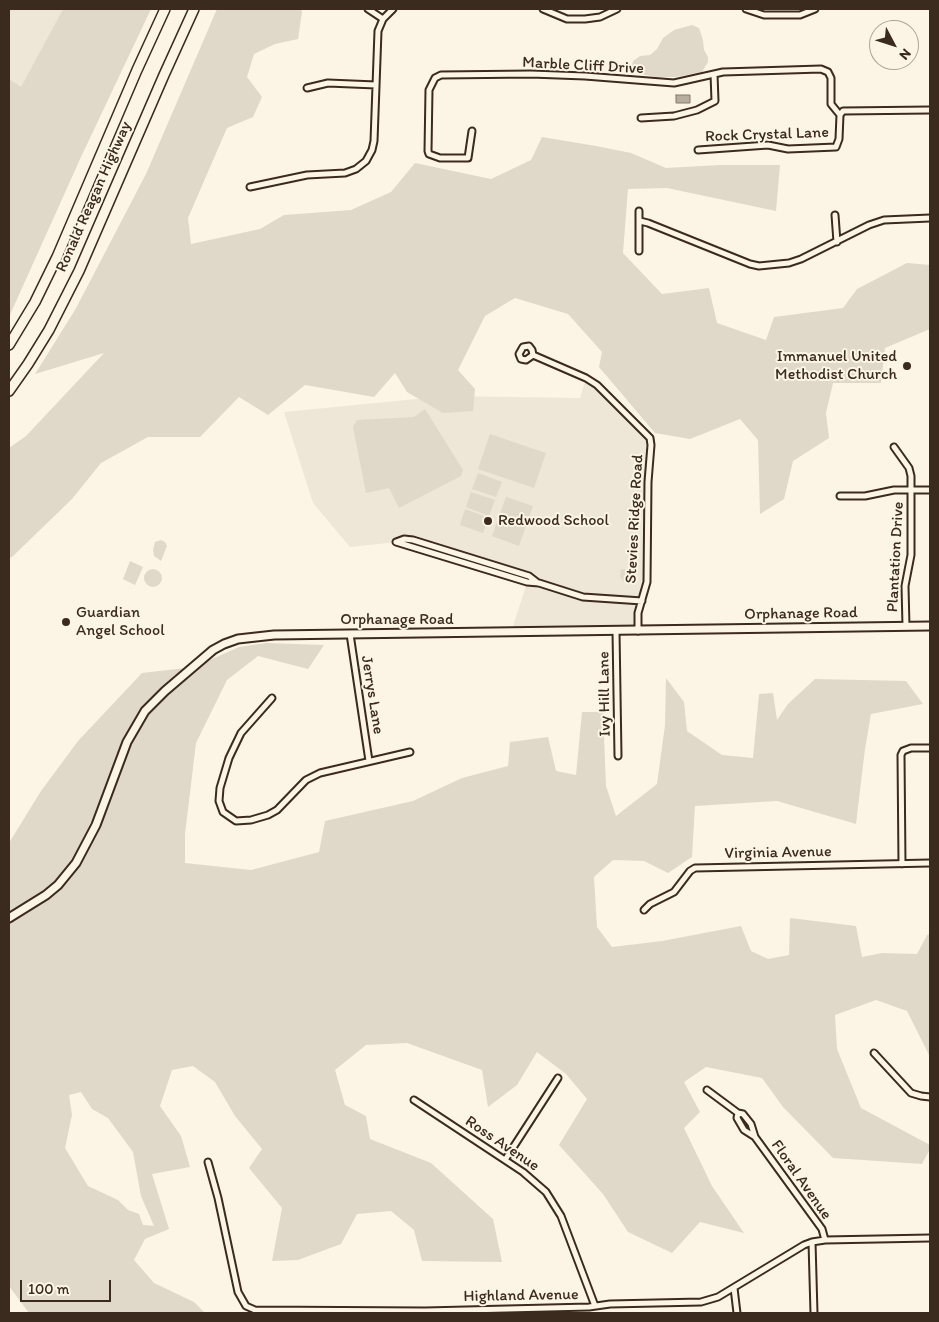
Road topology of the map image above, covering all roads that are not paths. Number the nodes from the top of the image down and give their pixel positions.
1 (165, 9) edge
2 (194, 9) edge
3 (368, 9) edge
4 (392, 9) edge
5 (542, 9) edge
6 (617, 9) edge
7 (746, 9) edge
8 (815, 9) edge
9 (384, 19) junction
10 (714, 74) junction
11 (376, 84) junction
12 (307, 88) dead end
13 (930, 110) edge
14 (840, 115) junction
15 (641, 118) dead end
16 (472, 131) dead end
17 (698, 150) dead end
18 (250, 187) dead end
19 (639, 211) dead end
20 (835, 215) dead end
21 (930, 218) edge
22 (640, 221) junction
23 (837, 242) junction
24 (639, 251) dead end
25 (9, 345) edge
26 (533, 355) dead end
27 (9, 391) edge
28 (894, 448) dead end
29 (912, 490) junction
30 (930, 490) edge
31 (840, 496) dead end
32 (539, 583) junction
33 (642, 601) junction
34 (906, 626) junction
35 (930, 626) edge
36 (616, 631) junction
37 (638, 631) junction
38 (350, 634) junction
39 (272, 698) dead end
40 (930, 748) edge
41 (410, 752) dead end
42 (618, 756) dead end
43 (369, 760) junction
44 (930, 863) edge
45 (902, 864) junction
46 (644, 910) dead end
47 (9, 918) edge
48 (874, 1053) dead end
49 (558, 1078) dead end
50 (707, 1090) dead end
51 (930, 1097) edge
52 (414, 1100) dead end
53 (738, 1113) junction
54 (755, 1137) junction
55 (506, 1160) junction
56 (208, 1162) dead end
57 (930, 1238) edge
58 (825, 1240) junction
59 (812, 1242) junction
60 (734, 1288) junction
61 (595, 1306) junction
62 (515, 1311) edge
63 (424, 1312) edge
64 (737, 1313) edge
65 (814, 1313) edge

1 - 25 highway, Ronald Reagan Highway
2 - 27 highway, Ronald Reagan Highway
3 - 9 street
4 - 9 street
5 - 6 street
7 - 8 street
9 - 11 street
10 - 14 street, Marble Cliff Drive
10 - 15 street
10 - 16 street, Marble Cliff Drive
11 - 12 street
11 - 18 street
13 - 14 street
14 - 17 street, Rock Crystal Lane
19 - 22 street
20 - 23 street
21 - 23 street
22 - 23 street
22 - 24 street
26 - 33 street, Stevies Ridge Road
28 - 29 street, Plantation Drive
29 - 30 street
29 - 31 street
29 - 34 street, Plantation Drive
32 - 32 street
32 - 33 street
33 - 37 street, Stevies Ridge Road
34 - 35 main road, Orphanage Road
34 - 37 main road, Orphanage Road
36 - 37 main road, Orphanage Road
36 - 38 main road, Orphanage Road
36 - 42 street, Ivy Hill Lane
38 - 43 street, Jerrys Lane
38 - 47 main road, Orphanage Road
39 - 43 street
40 - 45 street
41 - 43 street
44 - 45 street, Virginia Avenue
45 - 46 street, Virginia Avenue
48 - 51 street
49 - 55 street
50 - 53 street, Floral Avenue
52 - 55 street, Ross Avenue
53 - 54 street, Floral Avenue
53 - 54 street, Floral Avenue
54 - 58 street, Floral Avenue
55 - 61 street, Ross Avenue
56 - 63 street, Highland Avenue
57 - 58 street, Highland Avenue
58 - 59 street, Highland Avenue
59 - 60 street, Highland Avenue
59 - 65 street
60 - 61 street, Highland Avenue
60 - 64 street
61 - 62 street, Highland Avenue
62 - 63 street, Highland Avenue

